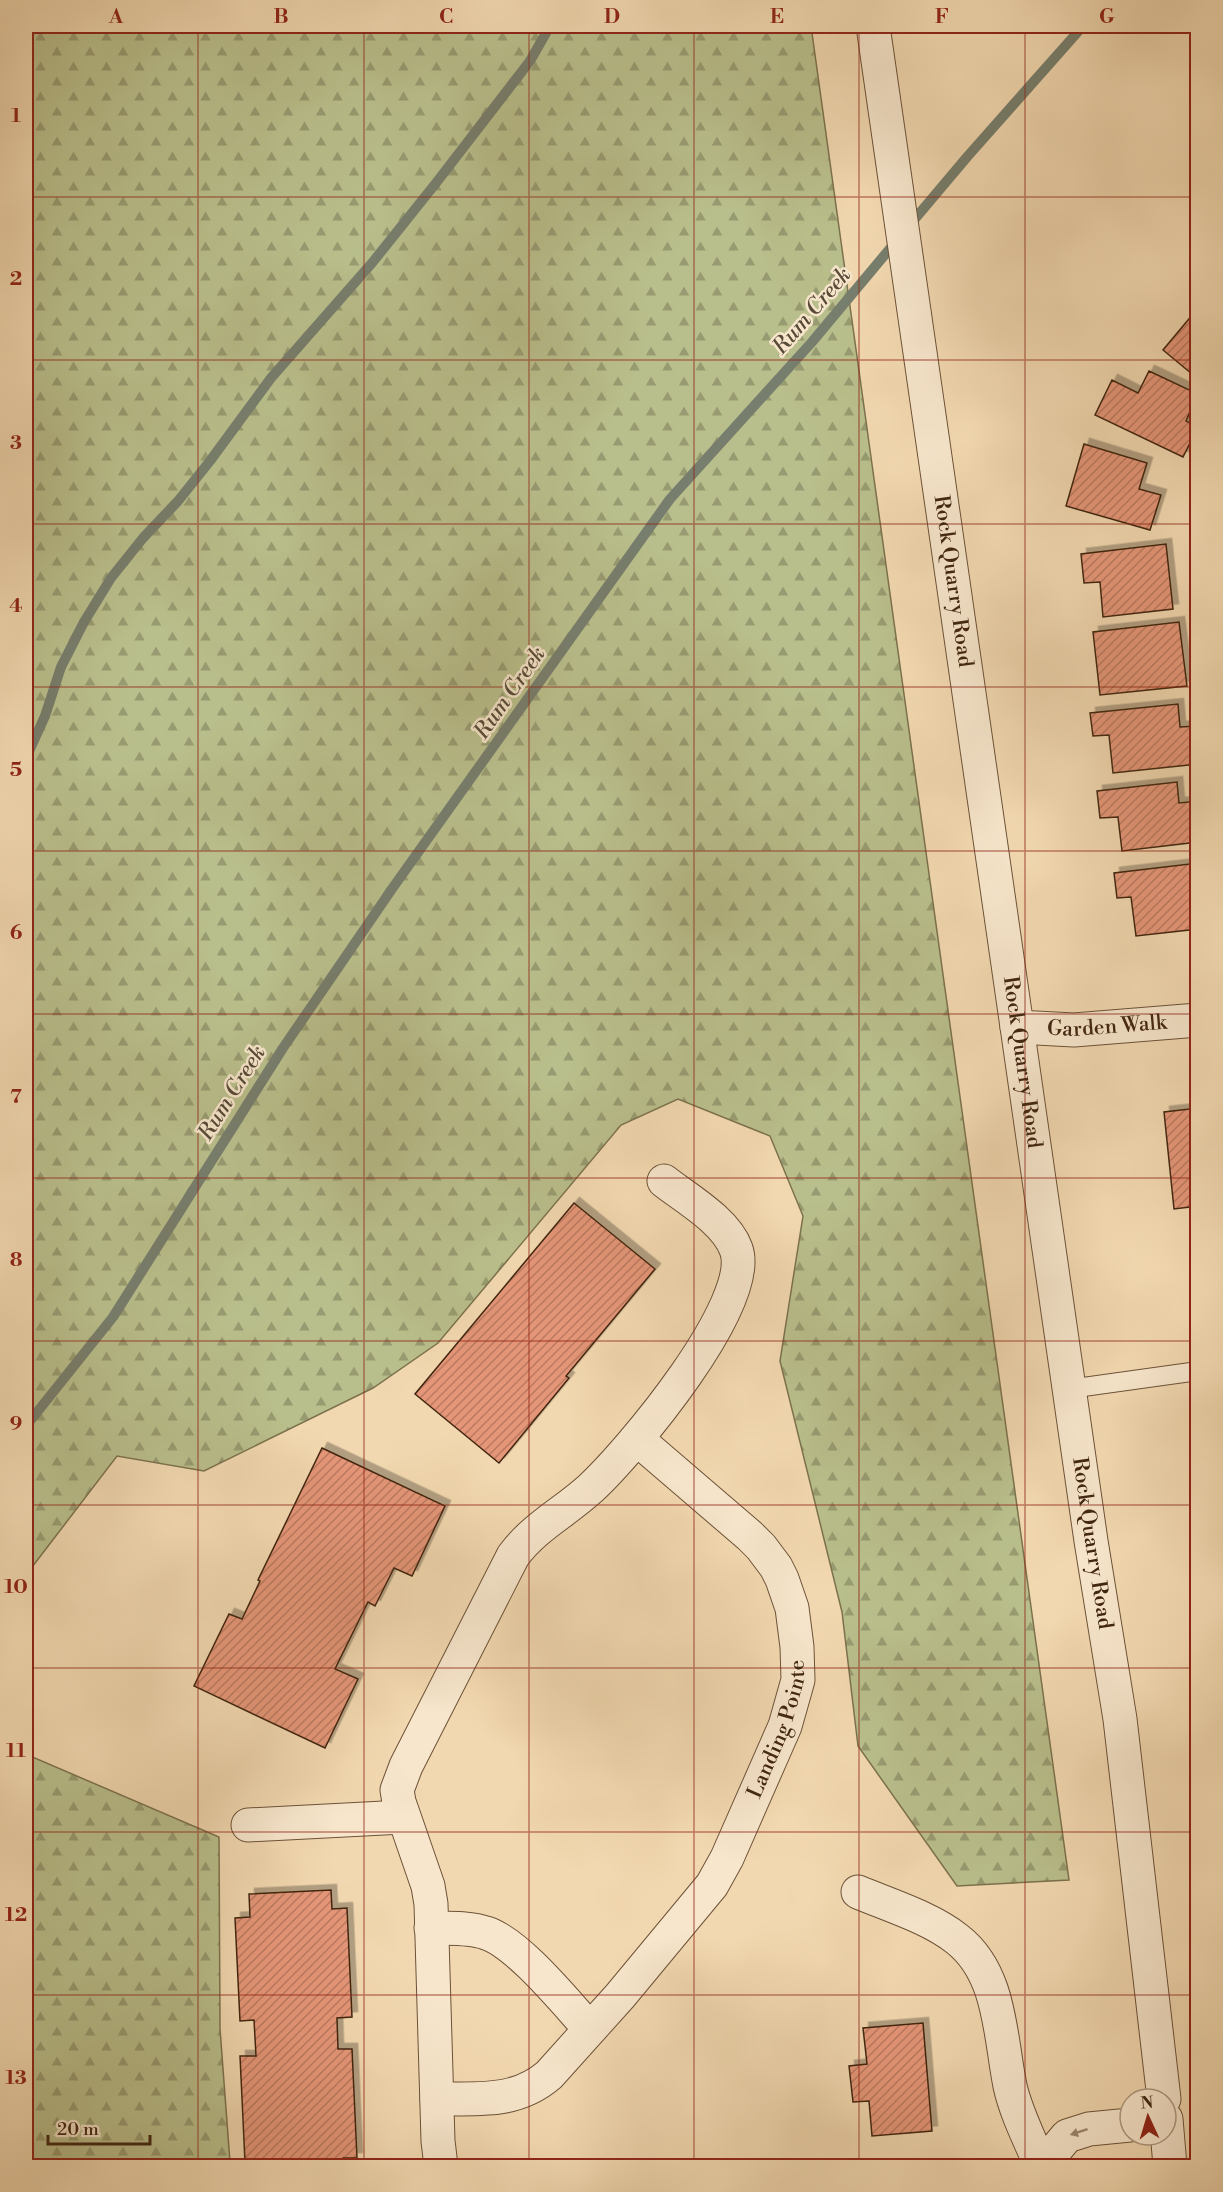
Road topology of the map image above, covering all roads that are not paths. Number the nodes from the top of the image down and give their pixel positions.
1 (873, 26) edge
2 (1197, 1020) edge
3 (1017, 1027) junction
4 (664, 1181) dead end
5 (1197, 1371) edge
6 (1069, 1389) junction
7 (637, 1439) junction
8 (403, 1817) junction
9 (248, 1825) dead end
10 (858, 1892) dead end
11 (431, 1928) junction
12 (590, 2029) junction
13 (1163, 2087) edge
14 (437, 2098) junction
15 (1118, 2126) edge
16 (1168, 2147) edge
17 (441, 2166) edge
18 (1042, 2166) edge
19 (1170, 2166) edge

1 - 3 street, Rock Quarry Road
2 - 3 street, Garden Walk
3 - 6 street, Rock Quarry Road
4 - 7 street
5 - 6 lane
6 - 13 street, Rock Quarry Road
7 - 8 street
7 - 12 street, Landing Pointe
8 - 9 street
8 - 11 street
10 - 18 street
11 - 12 street
11 - 14 street
12 - 14 street, Landing Pointe
14 - 17 street
15 -> 18 street
16 - 19 street

